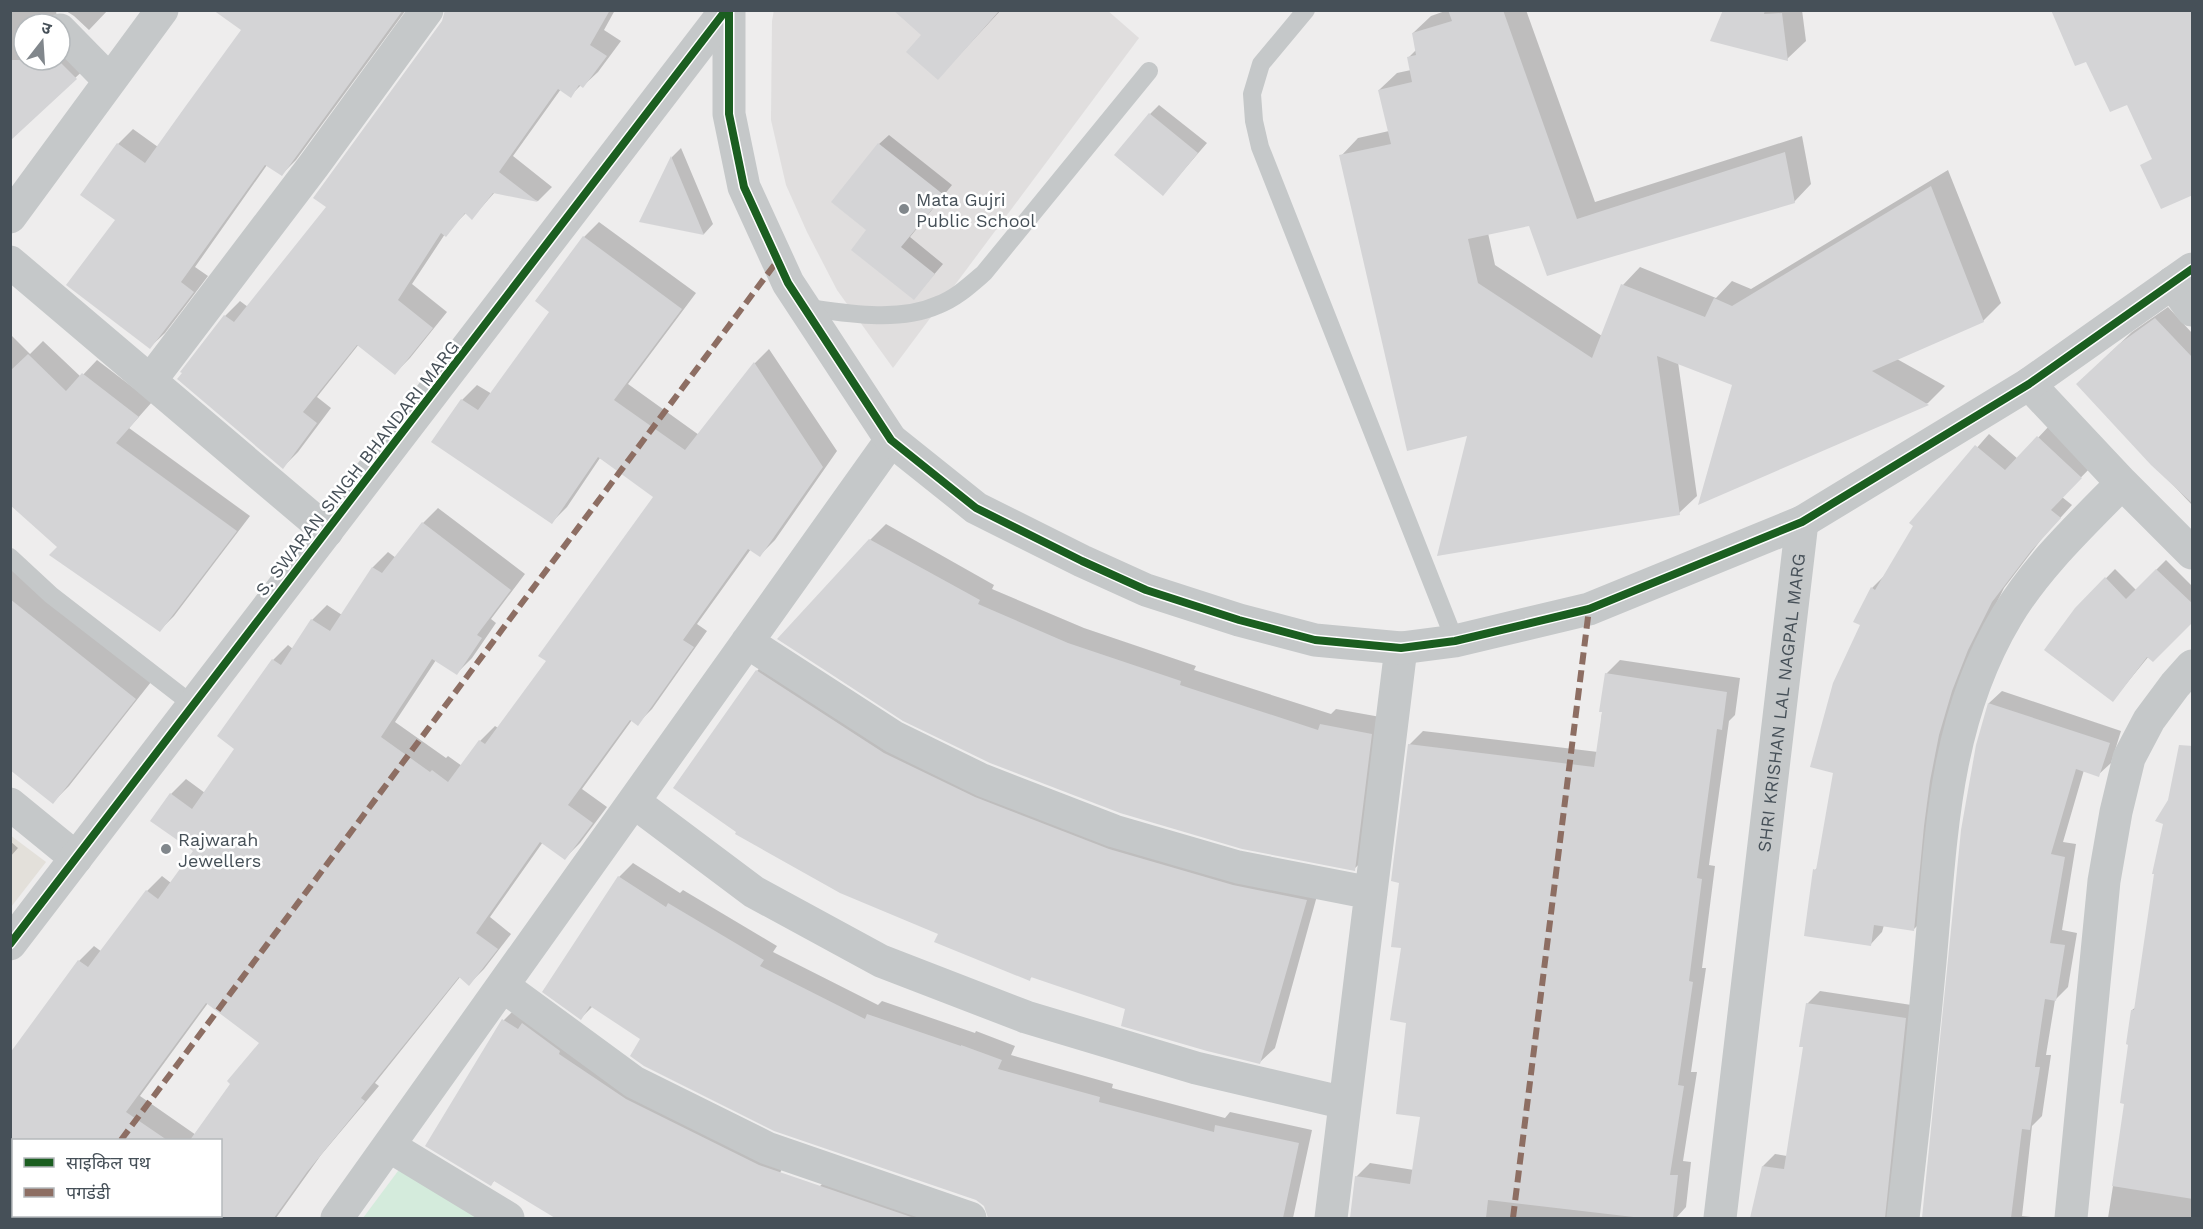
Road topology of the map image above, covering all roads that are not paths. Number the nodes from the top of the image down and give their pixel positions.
1 (162, 10) edge
2 (427, 10) edge
3 (728, 10) edge
4 (1306, 10) edge
5 (72, 42) edge
6 (1149, 71) dead end
7 (110, 81) junction
8 (10, 217) edge
9 (10, 262) edge
10 (2182, 276) edge
11 (803, 307) junction
12 (2193, 310) edge
13 (150, 381) junction
14 (2029, 384) junction
15 (891, 440) junction
16 (2122, 483) junction
17 (1802, 522) junction
18 (327, 531) junction
19 (2193, 553) edge
20 (10, 557) edge
21 (1455, 641) junction
22 (747, 642) junction
23 (1401, 648) junction
24 (2193, 666) edge
25 (193, 705) junction
26 (634, 802) junction
27 (10, 804) edge
28 (76, 858) junction
29 (1371, 893) junction
30 (10, 944) edge
31 (503, 986) junction
32 (1345, 1102) junction
33 (389, 1146) junction
34 (337, 1218) edge
35 (508, 1218) edge
36 (970, 1218) edge
37 (1331, 1218) edge
38 (1720, 1218) edge
39 (1903, 1218) edge
40 (2071, 1218) edge

1 - 7 street
2 - 13 street
3 - 11 street, SHRI KRISHAN LAL NAGPAL MARG
3 - 18 street, S. SWARAN SINGH BHANDARI MARG
4 - 21 lane
5 - 7 street
6 - 11 lane
7 - 8 street
9 - 13 street
10 - 12 street
10 - 14 street
11 - 15 street, SHRI KRISHAN LAL NAGPAL MARG
13 - 18 street
14 - 16 street
14 - 17 street
15 - 22 street
15 - 23 street, SHRI KRISHAN LAL NAGPAL MARG
16 - 19 street
16 - 39 street
17 - 21 street, SHRI KRISHAN LAL NAGPAL MARG
17 - 38 street, SHRI KRISHAN LAL NAGPAL MARG
18 - 25 street, S. SWARAN SINGH BHANDARI MARG
20 - 25 lane
21 - 23 street, SHRI KRISHAN LAL NAGPAL MARG
22 - 26 street
22 - 29 street
23 - 29 street
24 - 40 street
25 - 28 street, S. SWARAN SINGH BHANDARI MARG
26 - 31 street
26 - 32 street
27 - 28 street
28 - 30 street, S. SWARAN SINGH BHANDARI MARG
29 - 32 street
31 - 33 street
31 - 36 street
32 - 37 street
33 - 34 street
33 - 35 street

